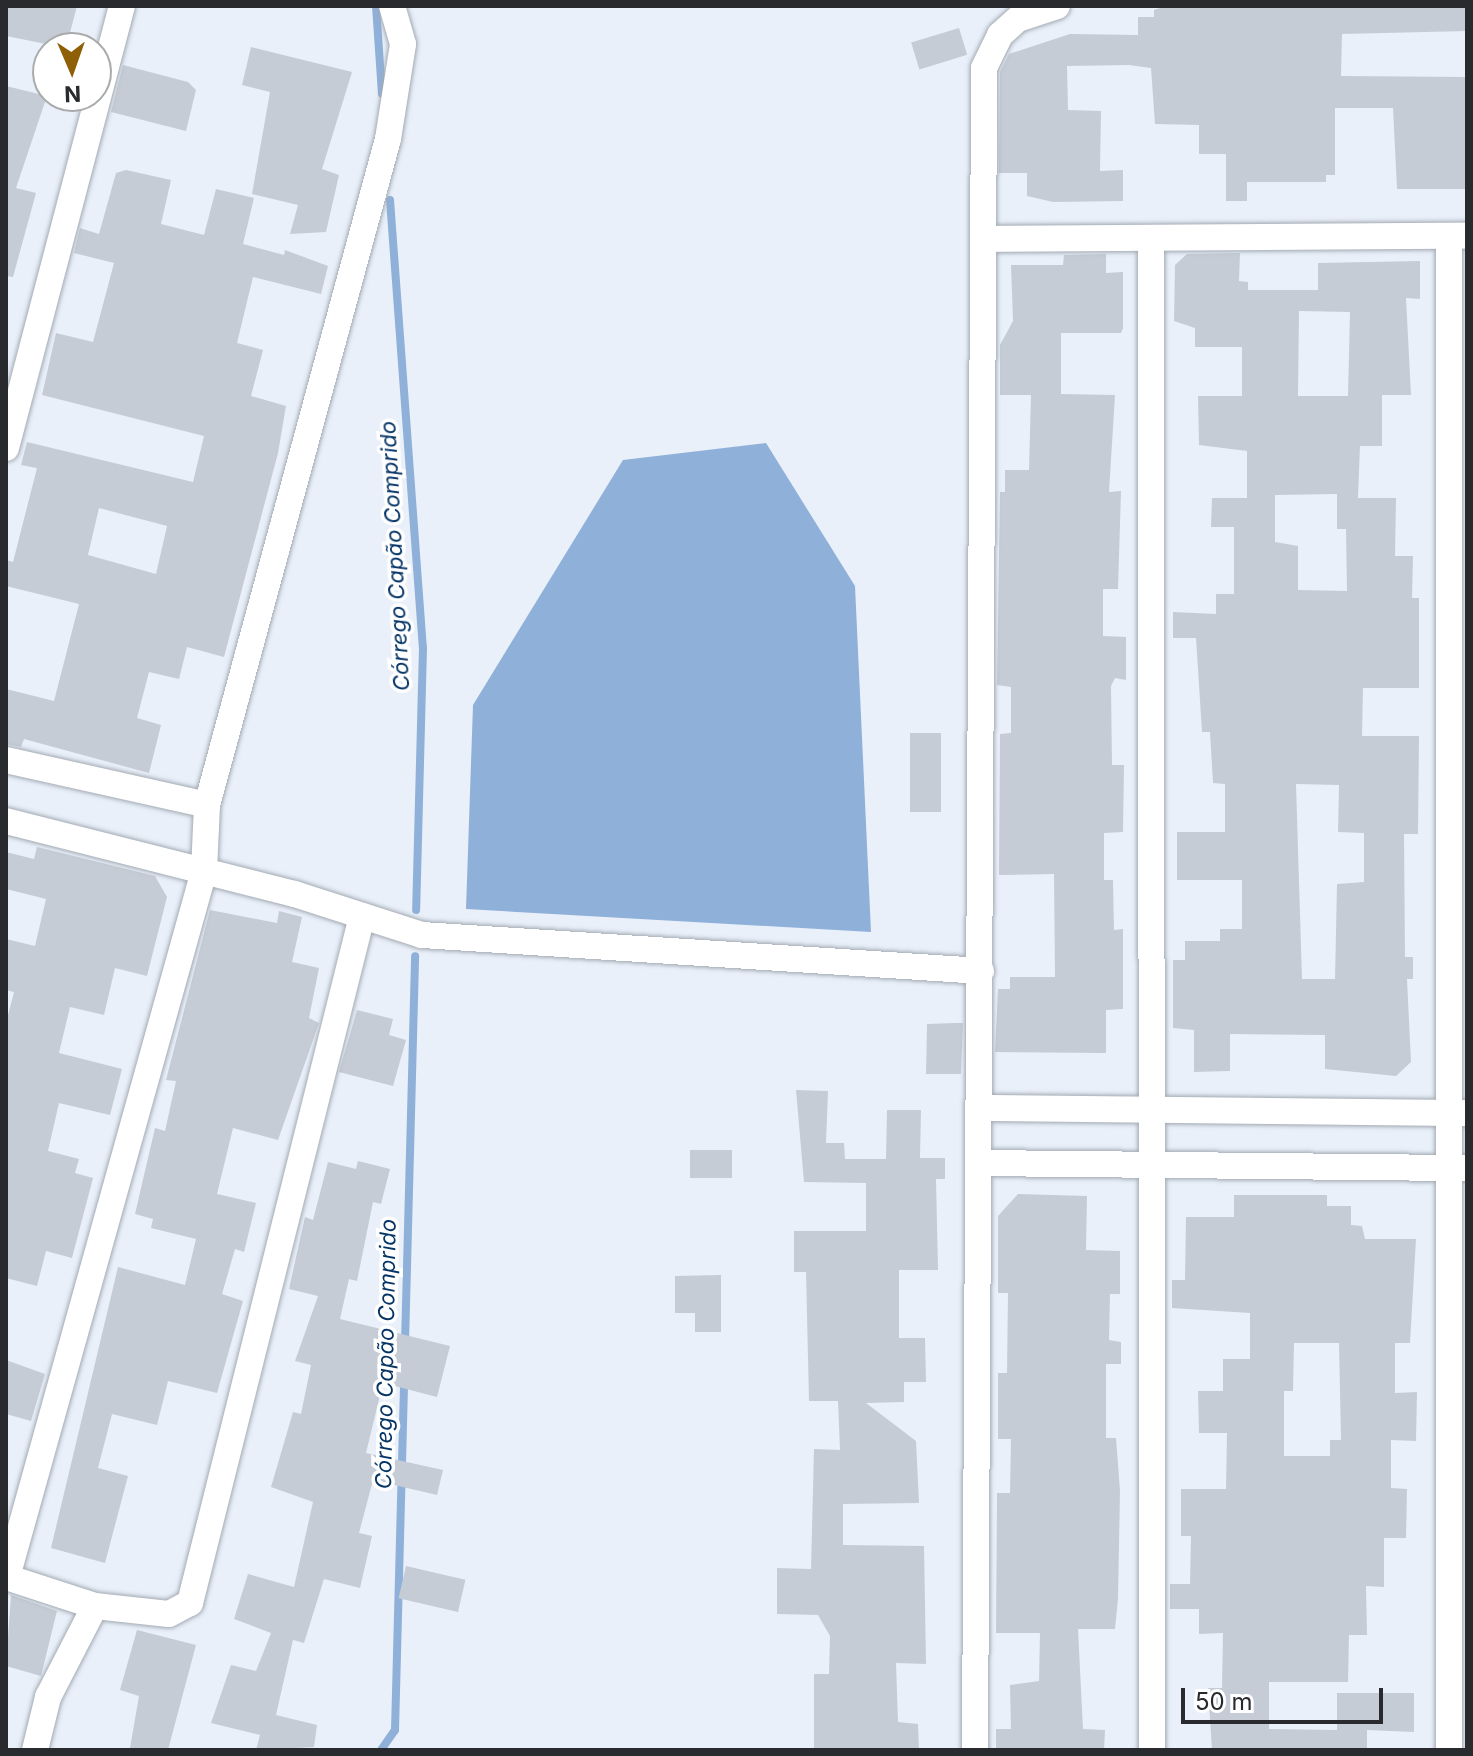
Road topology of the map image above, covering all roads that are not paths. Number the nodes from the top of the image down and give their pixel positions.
1 (122, 6) edge
2 (392, 6) edge
3 (1057, 6) edge
4 (1458, 236) edge
5 (1151, 238) junction
6 (985, 239) junction
7 (6, 448) edge
8 (6, 760) edge
9 (207, 805) junction
10 (6, 821) edge
11 (204, 871) junction
12 (362, 916) junction
13 (981, 971) junction
14 (981, 1108) junction
15 (1151, 1109) junction
16 (1459, 1112) edge
17 (978, 1163) junction
18 (1151, 1165) junction
19 (1459, 1168) edge
20 (6, 1577) edge
21 (95, 1606) junction
22 (35, 1750) edge
23 (975, 1750) edge
24 (1152, 1750) edge
25 (1449, 1750) edge

1 - 7 street
2 - 9 street
3 - 6 street
4 - 5 street
4 - 16 street
5 - 6 street
5 - 15 street
6 - 13 street
8 - 9 street
9 - 11 street
10 - 11 street
11 - 12 street
11 - 20 street
12 - 13 street
12 - 21 street
13 - 14 street
14 - 15 street
14 - 17 street
15 - 16 street
15 - 18 street
16 - 19 street
17 - 18 street
17 - 23 street
18 - 19 street
18 - 24 street
19 - 25 street
20 - 21 street
21 - 22 street

